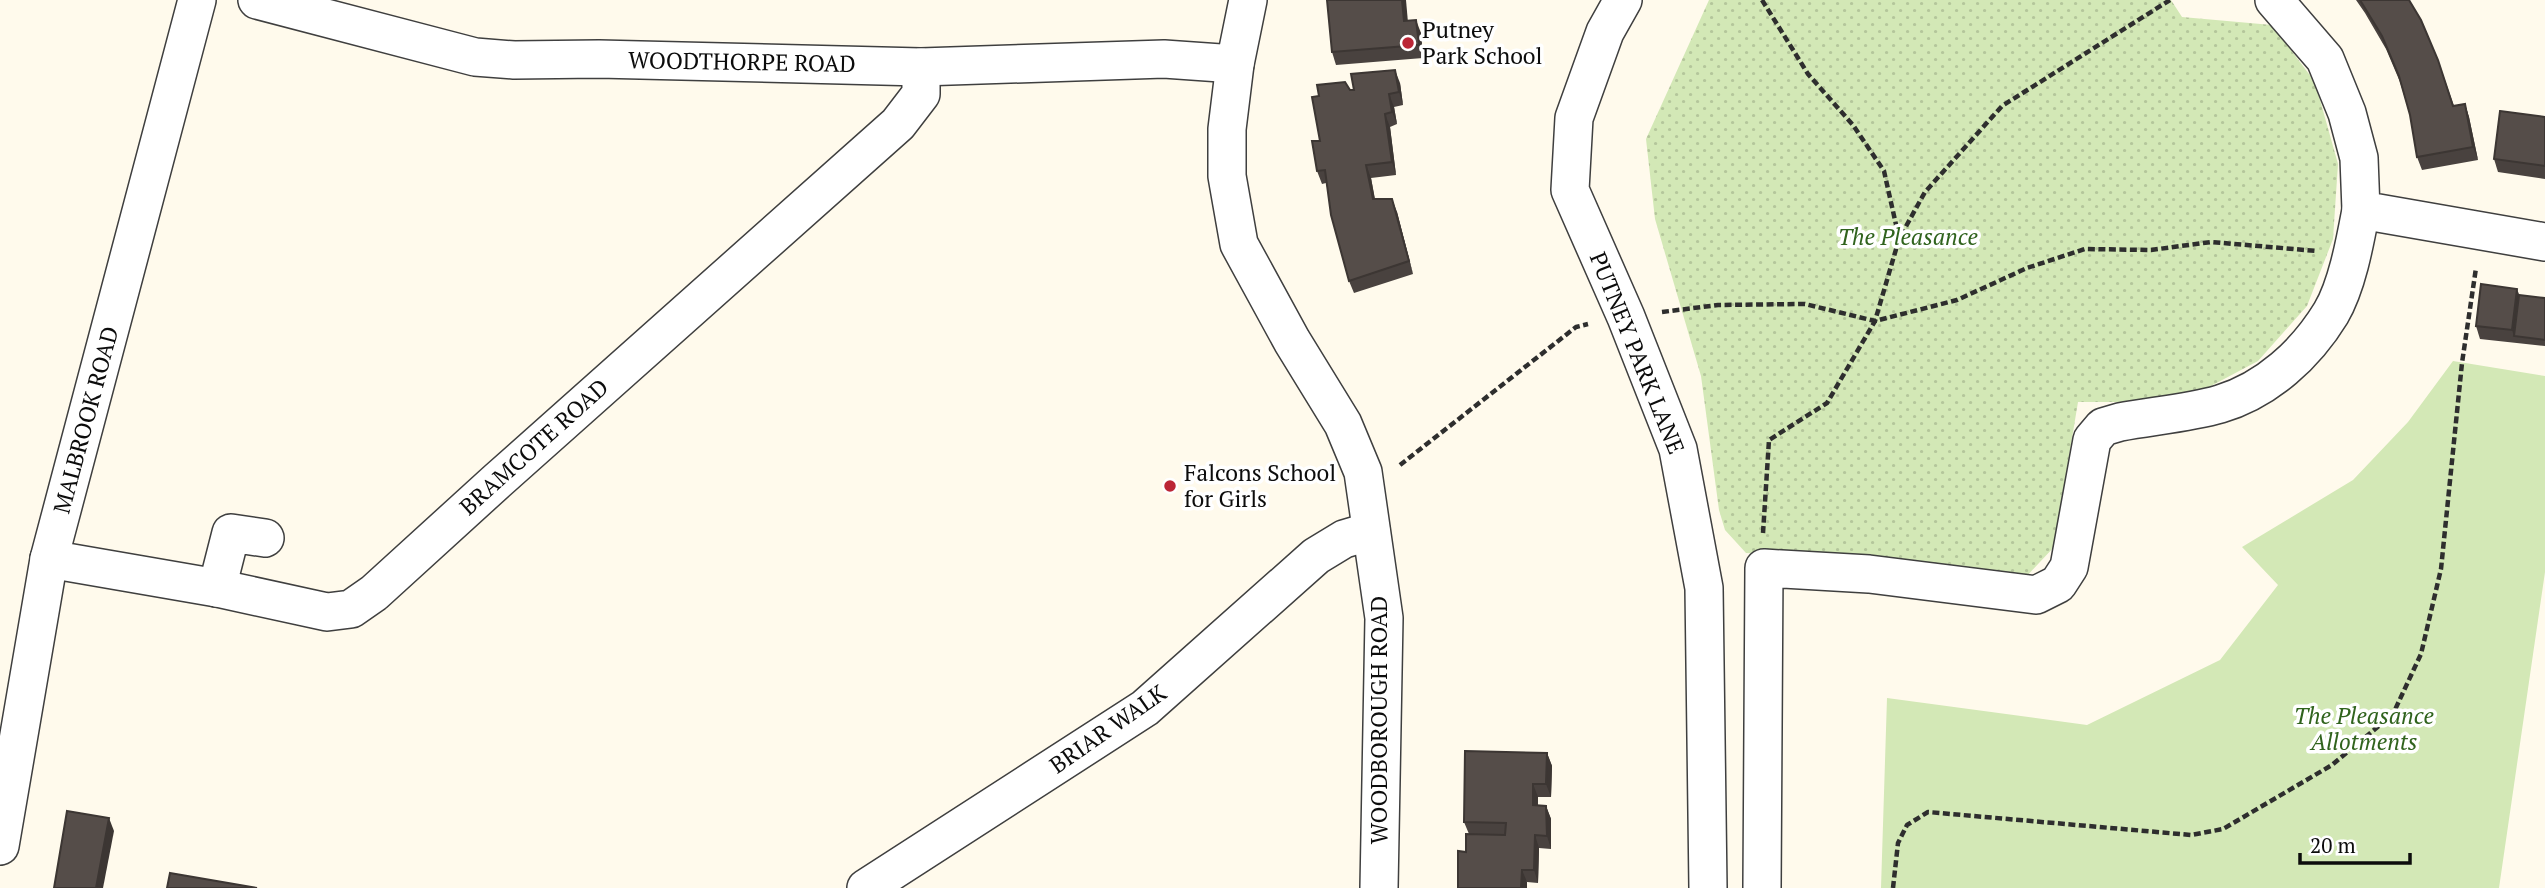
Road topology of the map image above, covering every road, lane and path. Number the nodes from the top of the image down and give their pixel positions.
1 (197, 0) edge
2 (257, 0) edge
3 (1248, 0) edge
4 (1623, 0) edge
5 (1762, 0) edge
6 (2170, 0) edge
7 (2274, 0) edge
8 (1235, 64) junction
9 (921, 67) junction
10 (2361, 210) junction
11 (2480, 232) junction
12 (1899, 239) junction
13 (2545, 242) edge
14 (2353, 255) junction
15 (1626, 317) junction
16 (1875, 321) junction
17 (1389, 467) dead end
18 (1371, 531) junction
19 (265, 538) dead end
20 (49, 559) junction
21 (1764, 568) junction
22 (217, 587) junction
23 (0, 846) edge
24 (866, 888) edge
25 (1379, 888) edge
26 (1707, 888) edge
27 (1762, 888) edge
28 (1893, 888) edge

1 - 20 street, MALBROOK ROAD
2 - 9 street, WOODTHORPE ROAD
3 - 8 street, WOODBOROUGH ROAD
4 - 15 street, PUTNEY PARK LANE
5 - 12 path
6 - 12 path
7 - 10 street
8 - 9 street, WOODTHORPE ROAD
8 - 18 street, WOODBOROUGH ROAD
9 - 22 street, BRAMCOTE ROAD
10 - 11 street
10 - 14 street
11 - 13 street
11 - 28 path
12 - 16 path
14 - 16 path
14 - 21 street
15 - 16 path
15 - 17 path
15 - 26 street, PUTNEY PARK LANE
16 - 21 path
18 - 24 street, BRIAR WALK
18 - 25 street, WOODBOROUGH ROAD
19 - 22 street
20 - 22 street, BRAMCOTE ROAD
20 - 23 street, MALBROOK ROAD
21 - 27 street

